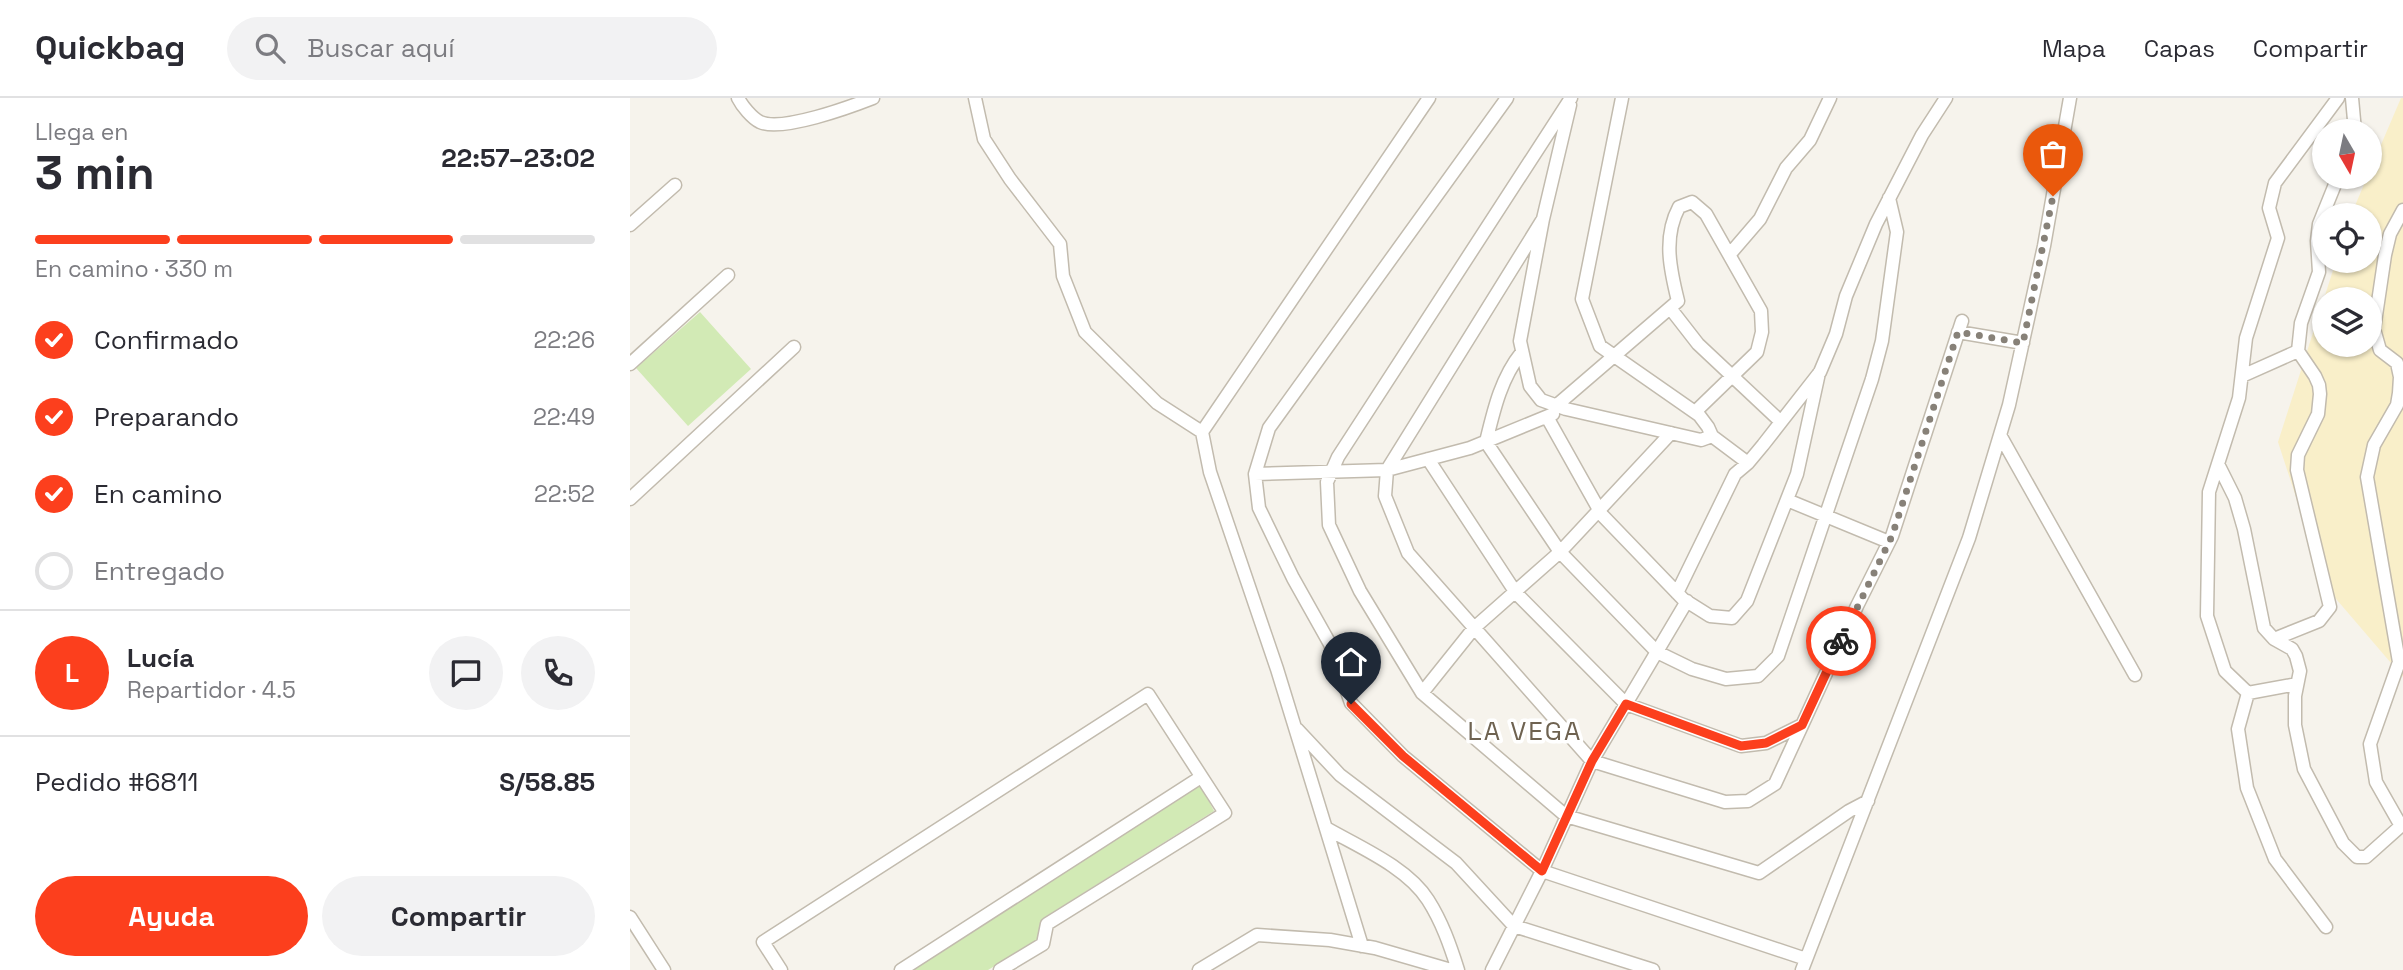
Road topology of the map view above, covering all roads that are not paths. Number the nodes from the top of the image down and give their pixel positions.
1 (738, 98) edge
2 (873, 98) edge
3 (975, 98) edge
4 (1429, 98) edge
5 (1507, 98) edge
6 (1571, 98) edge
7 (1622, 98) edge
8 (1830, 98) edge
9 (1946, 98) edge
10 (2070, 98) edge
11 (2338, 98) edge
12 (2352, 98) edge
13 (2355, 119) edge
14 (675, 186) dead end
15 (2333, 189) edge
16 (1889, 198) junction
17 (2403, 210) edge
18 (1543, 219) junction
19 (630, 225) edge
20 (1730, 254) junction
21 (728, 275) dead end
22 (1670, 308) junction
23 (2023, 343) junction
24 (794, 347) dead end
25 (1522, 352) junction
26 (2298, 352) junction
27 (1614, 356) junction
28 (630, 364) edge
29 (1820, 372) junction
30 (2242, 376) junction
31 (1732, 378) junction
32 (1562, 407) junction
33 (1695, 412) junction
34 (1547, 417) junction
35 (1780, 421) junction
36 (1202, 432) junction
37 (1671, 433) junction
38 (2000, 435) junction
39 (1712, 436) junction
40 (1486, 442) junction
41 (1429, 459) junction
42 (1748, 463) junction
43 (2218, 464) junction
44 (1387, 470) junction
45 (1331, 473) junction
46 (1255, 474) junction
47 (630, 499) edge
48 (1787, 500) junction
49 (1599, 510) junction
50 (1826, 517) junction
51 (1889, 542) junction
52 (1560, 552) junction
53 (1516, 593) junction
54 (1682, 597) junction
55 (1474, 628) junction
56 (2274, 639) junction
57 (1657, 652) junction
58 (2135, 675) dead end
59 (2297, 684) junction
60 (1422, 693) junction
61 (2248, 693) junction
62 (1626, 704) junction
63 (1802, 725) junction
64 (1294, 726) junction
65 (1592, 761) junction
66 (1201, 777) junction
67 (1868, 801) junction
68 (1566, 816) junction
69 (2402, 825) edge
70 (1326, 828) junction
71 (1542, 871) junction
72 (630, 917) edge
73 (1514, 926) junction
74 (2326, 927) dead end
75 (1362, 946) junction
76 (1804, 965) edge
77 (1432, 967) edge
78 (664, 970) edge
79 (781, 970) edge
80 (901, 970) edge
81 (1000, 970) edge
82 (1199, 970) edge
83 (1451, 970) edge
84 (1458, 970) edge
85 (1492, 970) edge
86 (1653, 970) edge

1 - 2 street
3 - 36 street
4 - 36 street
5 - 46 street
6 - 18 street
6 - 45 street
7 - 27 street
8 - 20 street
9 - 16 street
10 - 23 street
11 - 30 street
12 - 13 street
14 - 19 street
15 - 26 street
16 - 29 street
16 - 50 street
17 - 69 street
18 - 25 street
18 - 44 street
20 - 22 street
20 - 31 street
21 - 28 street
22 - 27 street
22 - 31 street
23 - 38 street
23 - 51 street
24 - 47 street
25 - 32 street
25 - 40 street
26 - 30 street
26 - 56 street
27 - 32 street
27 - 33 street
29 - 35 street
29 - 48 street
30 - 43 street
31 - 33 street
31 - 35 street
32 - 34 street
32 - 37 street
33 - 39 street
34 - 40 street
34 - 49 street
35 - 42 street
36 - 64 street
37 - 39 street
37 - 49 street
38 - 58 street
38 - 67 street
39 - 42 street
40 - 41 street
40 - 52 street
41 - 44 street
41 - 53 street
42 - 54 street
43 - 56 street
43 - 61 street
44 - 45 street
44 - 55 street
45 - 46 street
45 - 60 street
46 - 71 street
48 - 50 street
48 - 54 street
49 - 52 street
49 - 54 street
50 - 51 street
50 - 57 street
51 - 63 street
52 - 53 street
52 - 57 street
53 - 55 street
53 - 62 street
54 - 57 street
55 - 60 street
55 - 65 street
56 - 59 street
57 - 62 street
59 - 61 street
59 - 69 street
60 - 68 street
61 - 74 street
62 - 63 street
62 - 65 street
63 - 65 street
64 - 70 street
64 - 73 street
65 - 68 street
66 - 79 street
66 - 80 street
66 - 81 street
67 - 68 street
67 - 76 street
68 - 71 street
70 - 75 street
70 - 84 street
71 - 73 street
71 - 76 street
72 - 78 street
73 - 85 street
73 - 86 street
75 - 77 street
75 - 82 street
77 - 83 street

